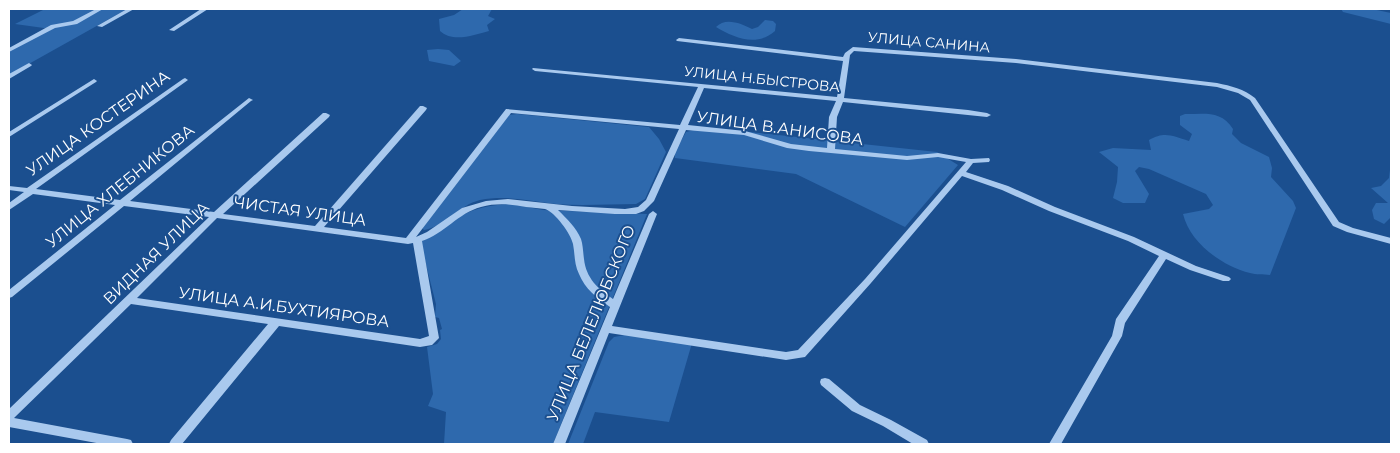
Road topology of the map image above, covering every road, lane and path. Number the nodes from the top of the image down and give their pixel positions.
1 (100, 9) edge
2 (131, 9) edge
3 (205, 9) edge
4 (100, 26) dead end
5 (172, 30) dead end
6 (679, 40) dead end
7 (9, 50) edge
8 (846, 59) junction
9 (29, 66) dead end
10 (535, 69) dead end
11 (9, 77) edge
12 (185, 80) dead end
13 (94, 81) dead end
14 (702, 85) junction
15 (249, 100) dead end
16 (840, 100) junction
17 (423, 108) dead end
18 (326, 115) dead end
19 (987, 115) dead end
20 (683, 128) junction
21 (9, 135) edge
22 (831, 150) junction
23 (986, 160) dead end
24 (971, 161) junction
25 (960, 173) junction
26 (9, 188) edge
27 (29, 191) junction
28 (123, 202) junction
29 (9, 206) edge
30 (550, 207) junction
31 (641, 209) joint
32 (217, 214) junction
33 (653, 214) dead end
34 (318, 228) junction
35 (412, 241) junction
36 (1391, 241) edge
37 (1164, 255) junction
38 (1226, 279) dead end
39 (9, 295) edge
40 (128, 300) junction
41 (615, 305) junction
42 (276, 322) junction
43 (607, 329) junction
44 (825, 382) dead end
45 (9, 416) edge
46 (9, 422) edge
47 (127, 444) edge
48 (174, 444) edge
49 (559, 444) edge
50 (923, 444) edge
51 (1055, 444) edge

1 - 7 street
2 - 4 street
3 - 5 street
6 - 8 street
8 - 16 street
8 - 36 street, УЛИЦА САНИНА
9 - 11 street
10 - 14 street, УЛИЦА Н.БЫСТРОВА
12 - 27 street, УЛИЦА КОСТЕРИНА
13 - 21 street
14 - 16 street, УЛИЦА Н.БЫСТРОВА
14 - 20 street, УЛИЦА БЕЛЕЛЮБСКОГО
15 - 28 street, УЛИЦА ХЛЕБНИКОВА
16 - 19 street, УЛИЦА Н.БЫСТРОВА
16 - 22 street
17 - 34 street
18 - 32 street, ВИДНАЯ УЛИЦА
20 - 22 street, УЛИЦА В.АНИСОВА
20 - 31 street, УЛИЦА БЕЛЕЛЮБСКОГО
20 - 35 street, УЛИЦА В.АНИСОВА
22 - 24 street, УЛИЦА В.АНИСОВА
23 - 24 street, УЛИЦА В.АНИСОВА
24 - 25 street
25 - 37 street
25 - 43 street
26 - 27 street, ЧИСТАЯ УЛИЦА
27 - 28 street, ЧИСТАЯ УЛИЦА
27 - 29 street, УЛИЦА КОСТЕРИНА
28 - 32 street, ЧИСТАЯ УЛИЦА
28 - 39 street, УЛИЦА ХЛЕБНИКОВА
30 - 31 street
30 - 35 street
30 - 41 street
32 - 34 street, ЧИСТАЯ УЛИЦА
32 - 40 street, ВИДНАЯ УЛИЦА
33 - 41 street, УЛИЦА БЕЛЕЛЮБСКОГО
34 - 35 street, ЧИСТАЯ УЛИЦА
35 - 42 street, УЛИЦА А.И.БУХТИЯРОВА
37 - 38 street
37 - 51 street
40 - 42 street, УЛИЦА А.И.БУХТИЯРОВА
40 - 45 street, ВИДНАЯ УЛИЦА
41 - 43 street, УЛИЦА БЕЛЕЛЮБСКОГО
42 - 48 street
43 - 49 street, УЛИЦА БЕЛЕЛЮБСКОГО
44 - 50 street
46 - 47 street

